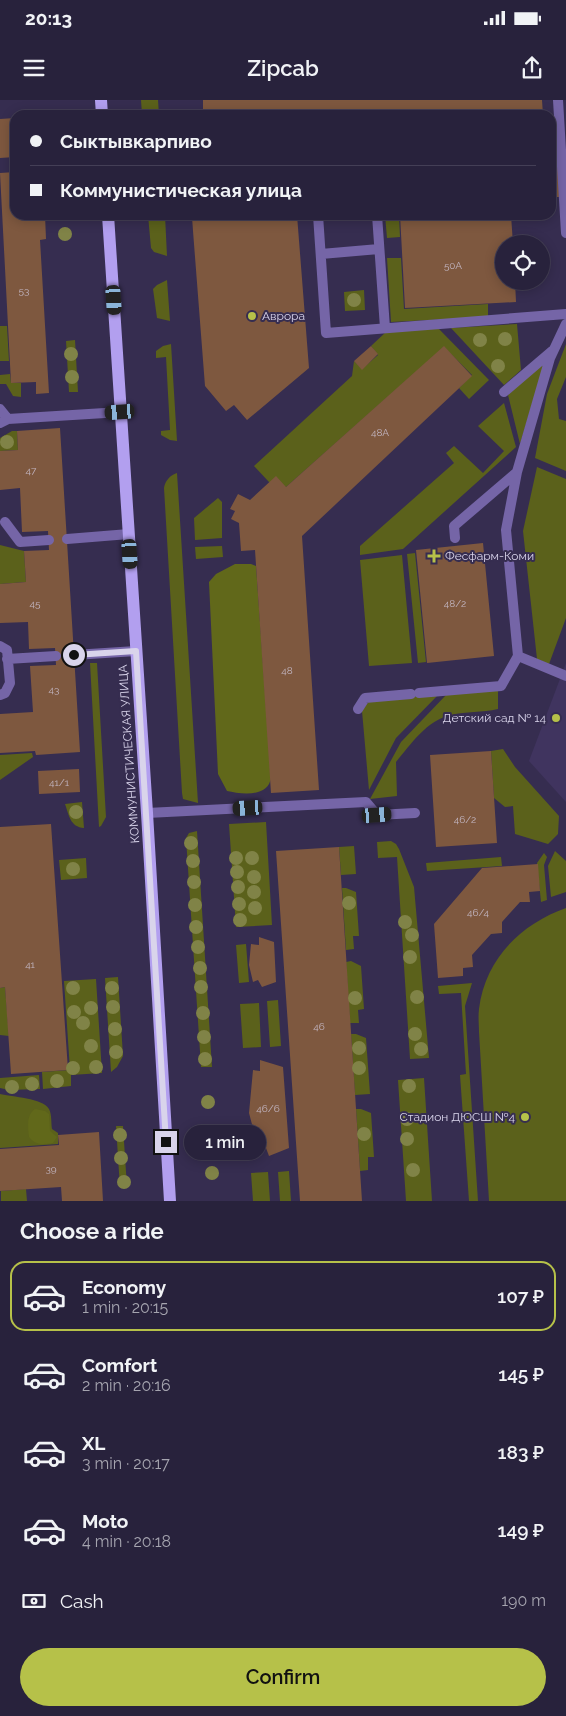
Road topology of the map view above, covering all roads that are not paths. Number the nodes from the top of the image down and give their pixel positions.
1 (558, 100) edge
2 (559, 139) edge
3 (108, 220) edge
4 (318, 220) edge
5 (377, 220) edge
6 (566, 233) edge
7 (380, 249) junction
8 (321, 254) junction
9 (566, 314) edge
10 (566, 324) edge
11 (385, 328) junction
12 (554, 350) junction
13 (504, 392) dead end
14 (0, 409) edge
15 (120, 412) junction
16 (4, 421) edge
17 (517, 472) junction
18 (5, 522) dead end
19 (129, 534) junction
20 (454, 538) dead end
21 (67, 539) dead end
22 (49, 540) dead end
23 (0, 646) edge
24 (136, 651) junction
25 (74, 655) dead end
26 (56, 656) dead end
27 (518, 656) junction
28 (8, 659) junction
29 (566, 676) edge
30 (0, 695) edge
31 (358, 709) dead end
32 (415, 812) dead end
33 (147, 813) junction
34 (170, 1201) edge

1 - 2 lane
2 - 6 lane
3 - 15 main road, КОММУНИСТИЧЕСКАЯ УЛИЦА
4 - 8 lane
5 - 7 lane
7 - 8 lane
7 - 11 lane
8 - 11 lane
9 - 11 lane
10 - 12 lane
12 - 13 lane
12 - 17 lane
14 - 16 lane
15 - 16 lane
15 - 19 main road, КОММУНИСТИЧЕСКАЯ УЛИЦА
17 - 20 lane
17 - 27 lane
18 - 22 lane
19 - 21 lane
19 - 24 main road, КОММУНИСТИЧЕСКАЯ УЛИЦА
23 - 28 lane
24 - 25 lane
24 - 33 main road, КОММУНИСТИЧЕСКАЯ УЛИЦА
26 - 28 lane
27 - 29 lane
27 - 31 lane
28 - 30 lane
32 - 33 lane
33 - 34 main road, КОММУНИСТИЧЕСКАЯ УЛИЦА

